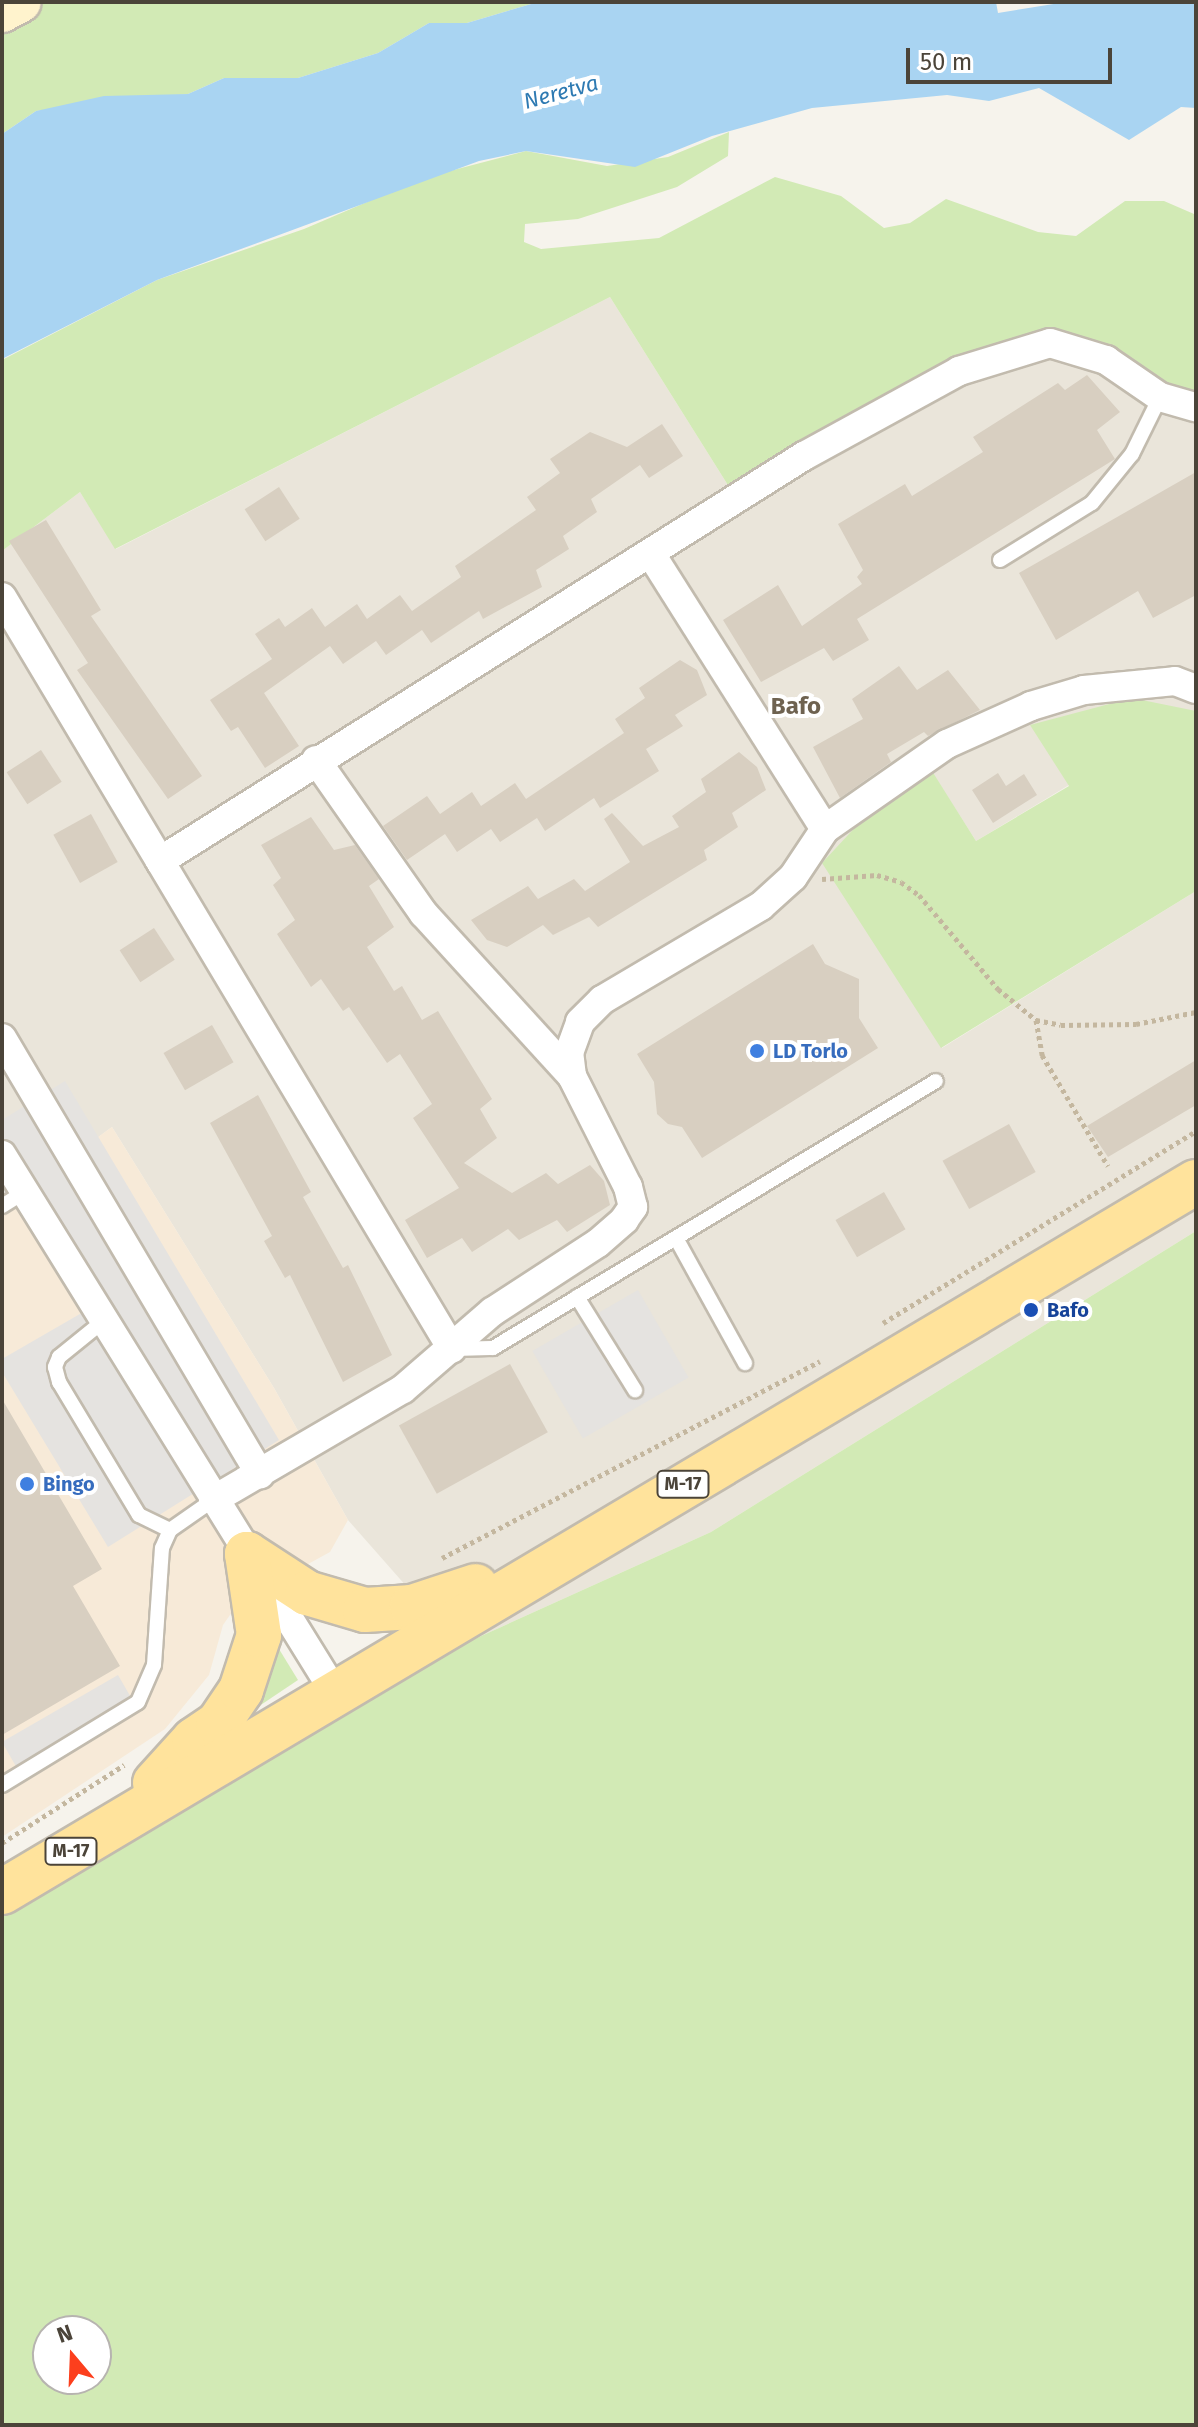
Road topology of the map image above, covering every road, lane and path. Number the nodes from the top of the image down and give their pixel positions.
1 (21, 2) edge
2 (2, 12) edge
3 (1160, 397) junction
4 (1196, 407) edge
5 (651, 554) junction
6 (1000, 560) dead end
7 (2, 597) edge
8 (1196, 689) edge
9 (316, 760) junction
10 (825, 829) junction
11 (160, 861) junction
12 (793, 877) junction
13 (1196, 1012) edge
14 (1036, 1020) junction
15 (2, 1038) edge
16 (572, 1076) junction
17 (936, 1081) dead end
18 (1196, 1131) edge
19 (2, 1155) edge
20 (1108, 1166) dead end
21 (1196, 1182) edge
22 (13, 1199) edge
23 (676, 1238) junction
24 (577, 1297) junction
25 (101, 1323) junction
26 (878, 1327) dead end
27 (452, 1349) junction
28 (826, 1358) dead end
29 (745, 1363) dead end
30 (635, 1390) dead end
31 (260, 1474) junction
32 (213, 1500) junction
33 (170, 1530) junction
34 (247, 1554) junction
35 (435, 1562) dead end
36 (548, 1565) junction
37 (335, 1693) junction
38 (2, 1785) edge
39 (139, 1809) junction
40 (2, 1892) edge

1 - 2 street
3 - 4 street
3 - 5 street
3 - 6 lane
5 - 9 street
5 - 10 street
7 - 11 street
8 - 10 street
9 - 11 street
9 - 16 street
10 - 12 street
11 - 27 street
12 - 14 path
12 - 16 street
13 - 14 path
14 - 20 path
15 - 31 street
16 - 27 street
17 - 23 lane
18 - 26 path
19 - 22 street
21 - 36 main road, M-17
22 - 25 street
23 - 24 lane
23 - 29 lane
24 - 27 lane
24 - 30 lane
25 - 32 street
25 - 33 lane
27 - 31 street
28 - 35 path
31 - 32 street
32 - 33 lane
32 - 34 street
33 - 38 lane
34 - 36 main road
34 - 37 street
34 - 39 main road
36 - 37 main road, M-17
37 - 39 main road, M-17
39 - 40 main road, M-17

